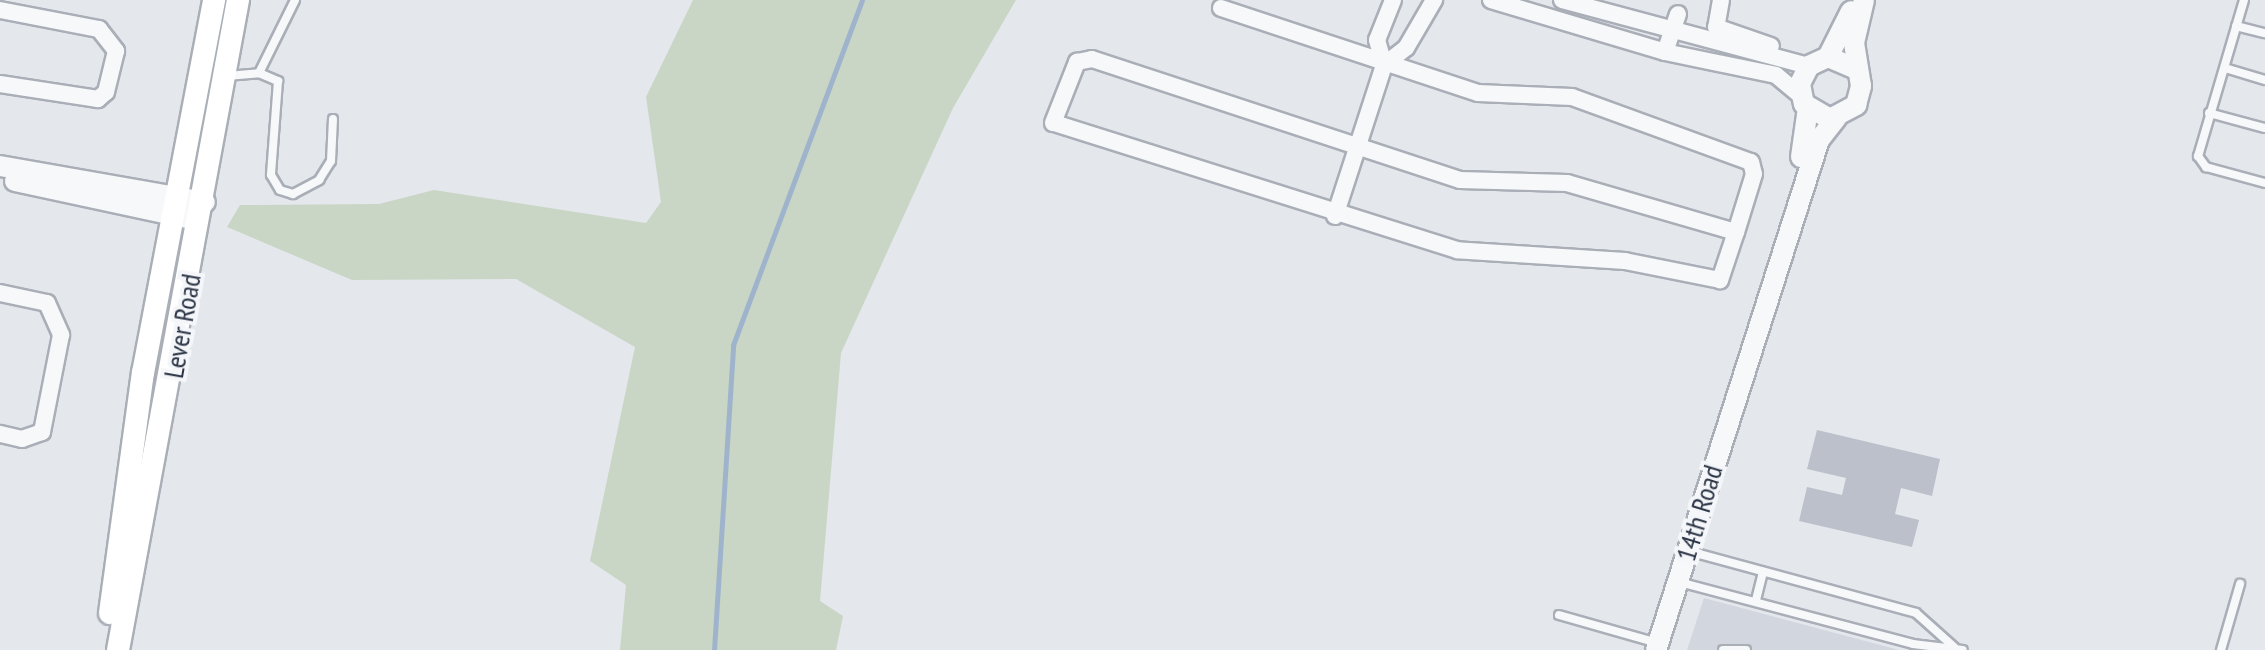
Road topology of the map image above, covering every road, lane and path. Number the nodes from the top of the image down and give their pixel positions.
1 (214, 0) edge
2 (238, 0) edge
3 (295, 0) edge
4 (1393, 0) edge
5 (1434, 0) edge
6 (1491, 0) edge
7 (1552, 0) edge
8 (1562, 0) edge
9 (1721, 0) edge
10 (1854, 0) edge
11 (1864, 0) edge
12 (2244, 0) edge
13 (1525, 6) edge
14 (1221, 8) dead end
15 (0, 10) edge
16 (1545, 19) junction
17 (1675, 22) junction
18 (2236, 26) junction
19 (2265, 33) edge
20 (1771, 46) dead end
21 (1665, 52) junction
22 (1818, 61) junction
23 (1384, 65) junction
24 (1854, 68) junction
25 (2225, 68) junction
26 (259, 73) junction
27 (226, 76) junction
28 (2265, 80) edge
29 (0, 84) edge
30 (1804, 101) junction
31 (2209, 113) junction
32 (1836, 118) junction
33 (333, 119) dead end
34 (2265, 128) edge
35 (1360, 145) junction
36 (0, 166) edge
37 (0, 177) edge
38 (2265, 183) edge
39 (178, 206) junction
40 (203, 212) junction
41 (1335, 216) junction
42 (1736, 232) junction
43 (0, 293) edge
44 (1741, 377) junction
45 (0, 434) edge
46 (1688, 551) junction
47 (1763, 572) junction
48 (1678, 582) junction
49 (2240, 584) dead end
50 (1756, 600) junction
51 (1559, 615) dead end
52 (1657, 647) edge
53 (1959, 649) edge
54 (105, 650) edge
55 (118, 650) edge
56 (1723, 650) edge
57 (1746, 650) edge
58 (2221, 650) edge

1 - 39 main road, Lever Road
2 - 27 main road, Lever Road
3 - 26 lane
4 - 23 street
5 - 23 street
6 - 13 street
7 - 16 street
8 - 17 street
9 - 20 street
10 - 22 street
11 - 24 street
12 - 18 lane
13 - 16 street
14 - 23 street
15 - 29 street
16 - 21 street
17 - 21 street
17 - 22 street
18 - 19 lane
18 - 25 lane
21 - 30 street
22 - 24 street
22 - 30 street, 14th Road
23 - 35 street
23 - 42 street
24 - 32 street, 14th Road
25 - 28 lane
25 - 31 lane
26 - 27 lane
26 - 33 lane
27 - 40 main road, Lever Road
30 - 32 street
30 - 44 street, 14th Road
31 - 34 lane
31 - 38 lane
32 - 44 street, 14th Road
35 - 41 street
35 - 41 street
35 - 42 street
36 - 39 street
37 - 39 street
39 - 40 street
39 - 54 main road, Lever Road
40 - 55 main road, Lever Road
41 - 42 street
43 - 45 street
44 - 46 street, 14th Road
46 - 47 lane
46 - 48 street, 14th Road
47 - 50 lane
47 - 53 lane
48 - 50 lane
48 - 52 street, 14th Road
49 - 58 lane
50 - 53 lane
51 - 52 lane
56 - 57 lane

